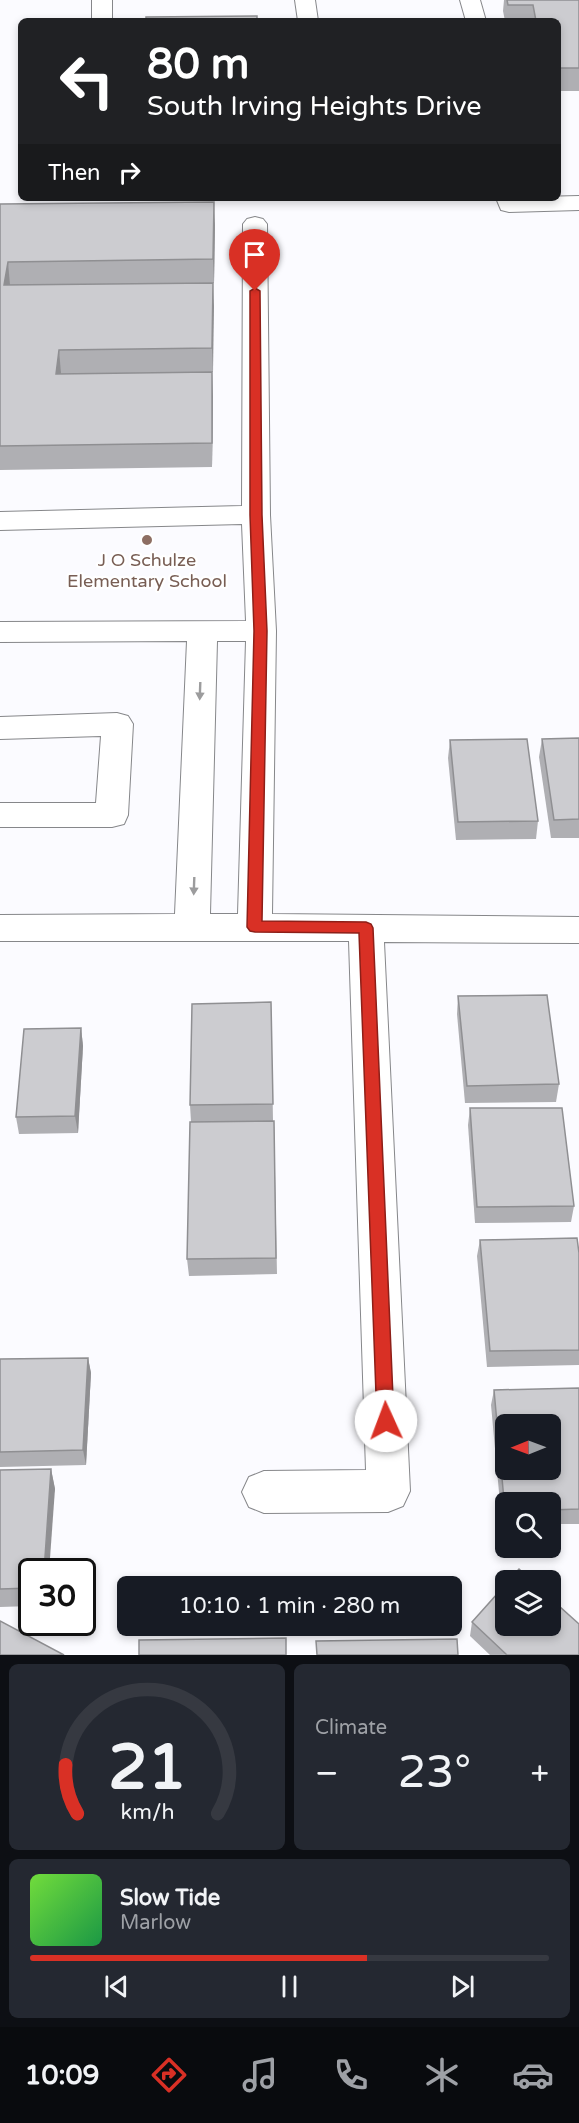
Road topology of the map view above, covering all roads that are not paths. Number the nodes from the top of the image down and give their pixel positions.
1 (102, 0) edge
2 (305, 0) edge
3 (470, 0) edge
4 (102, 18) edge
5 (308, 18) edge
6 (475, 18) edge
7 (508, 201) edge
8 (579, 203) edge
9 (255, 224) dead end
10 (256, 515) junction
11 (0, 521) edge
12 (261, 631) junction
13 (0, 632) edge
14 (202, 633) junction
15 (0, 728) edge
16 (0, 815) edge
17 (192, 927) junction
18 (255, 927) junction
19 (0, 928) edge
20 (366, 928) junction
21 (579, 930) edge
22 (264, 1492) dead end

1 - 4 street
2 - 5 street
3 - 6 street
7 - 8 street
9 - 10 street
10 - 11 street
10 - 12 street
12 - 14 street
12 - 18 street
13 - 14 street
14 -> 17 street
15 - 16 street
17 - 18 street
17 - 19 street
18 - 20 street
20 - 21 street
20 - 22 street

